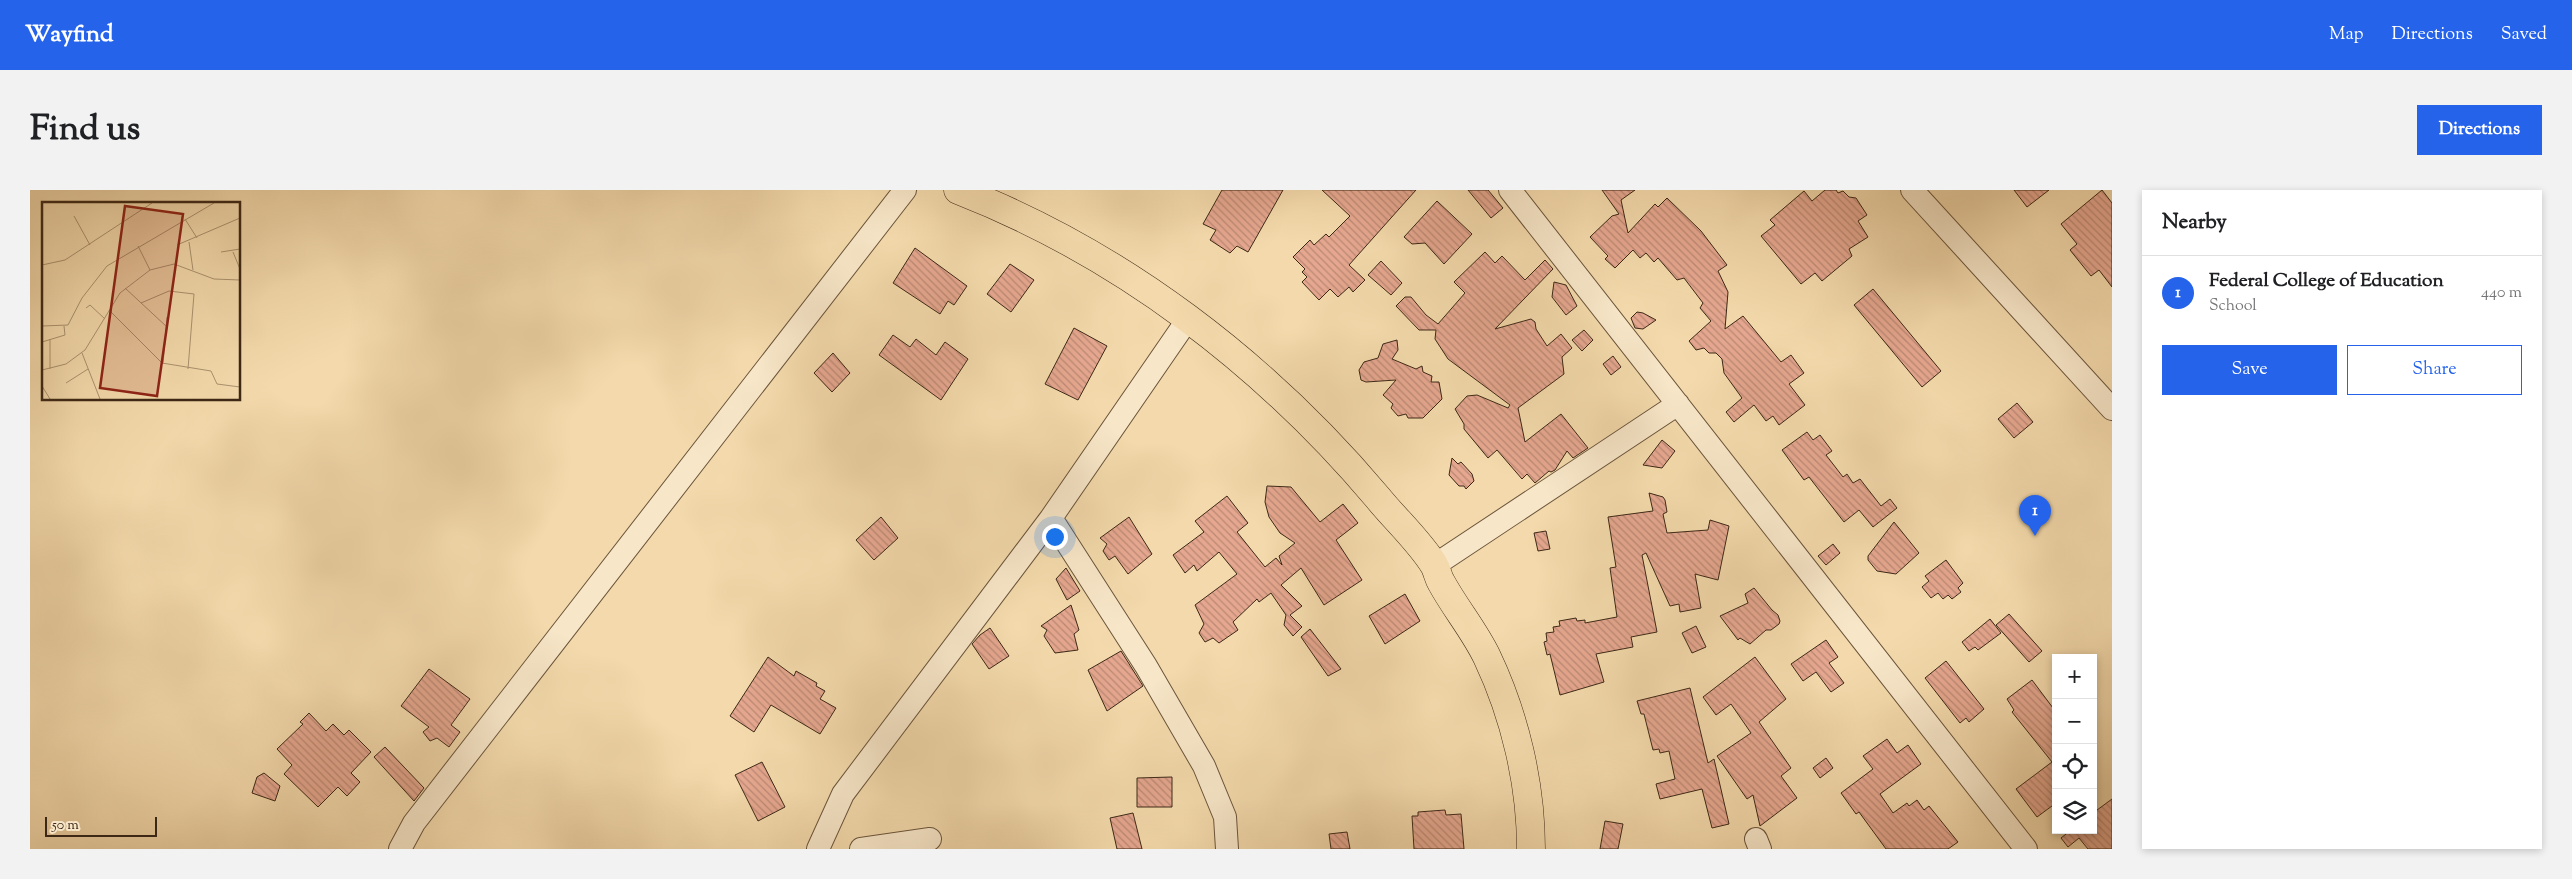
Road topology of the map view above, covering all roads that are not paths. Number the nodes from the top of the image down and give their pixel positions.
1 (905, 190) edge
2 (958, 190) edge
3 (1510, 190) edge
4 (1912, 190) edge
5 (1188, 318) junction
6 (1678, 404) junction
7 (2112, 409) edge
8 (1051, 518) junction
9 (1434, 565) junction
10 (930, 839) dead end
11 (400, 849) edge
12 (818, 849) edge
13 (861, 849) edge
14 (1227, 849) edge
15 (1531, 849) edge
16 (2026, 849) edge

1 - 11 street
2 - 5 main road
3 - 6 street
4 - 7 street
5 - 8 street
5 - 9 main road
6 - 9 street
6 - 16 street
8 - 12 street
8 - 14 street
9 - 15 main road
10 - 13 street

